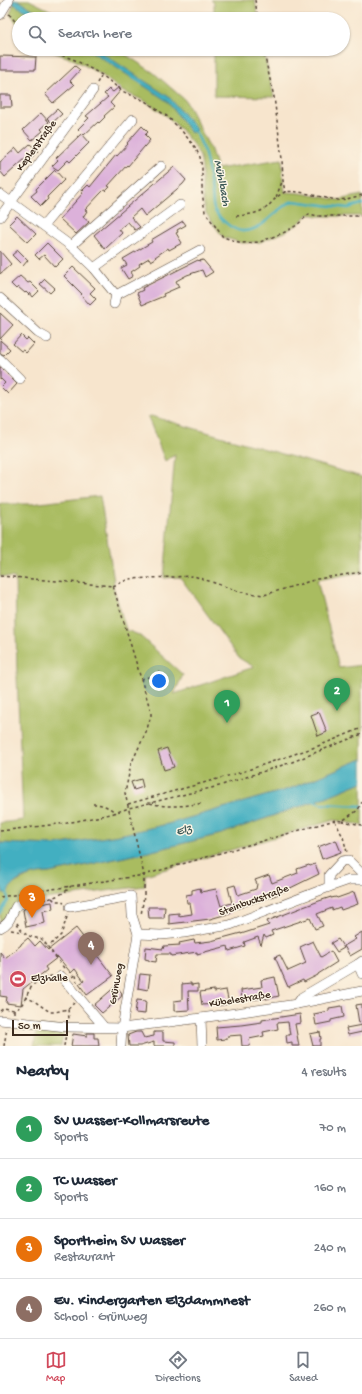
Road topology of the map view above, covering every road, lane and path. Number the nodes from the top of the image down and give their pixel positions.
1 (255, 0) edge
2 (7, 2) edge
3 (257, 12) edge
4 (5, 15) edge
5 (64, 56) edge
6 (265, 56) edge
7 (93, 90) dead end
8 (133, 119) dead end
9 (161, 166) dead end
10 (283, 181) junction
11 (285, 192) junction
12 (0, 194) edge
13 (362, 195) edge
14 (275, 199) junction
15 (11, 201) junction
16 (180, 205) dead end
17 (0, 216) edge
18 (236, 216) dead end
19 (362, 216) edge
20 (44, 225) junction
21 (71, 246) junction
22 (200, 250) dead end
23 (94, 268) junction
24 (0, 298) edge
25 (47, 338) dead end
26 (0, 359) edge
27 (20, 379) dead end
28 (362, 572) edge
29 (0, 576) edge
30 (113, 586) junction
31 (161, 670) dead end
32 (141, 679) junction
33 (362, 728) edge
34 (362, 734) edge
35 (361, 802) edge
36 (150, 803) junction
37 (204, 803) dead end
38 (93, 804) dead end
39 (128, 804) junction
40 (128, 808) junction
41 (116, 813) junction
42 (334, 820) junction
43 (342, 821) junction
44 (362, 825) edge
45 (0, 831) edge
46 (348, 860) junction
47 (144, 875) junction
48 (362, 876) edge
49 (362, 880) edge
50 (71, 886) junction
51 (329, 887) junction
52 (0, 897) edge
53 (52, 898) junction
54 (23, 903) joint
55 (70, 907) junction
56 (13, 916) junction
57 (0, 928) edge
58 (137, 930) junction
59 (48, 947) junction
60 (360, 963) edge
61 (362, 974) edge
62 (61, 976) junction
63 (362, 991) edge
64 (25, 997) junction
65 (297, 1004) junction
66 (14, 1010) junction
67 (0, 1011) edge
68 (202, 1018) junction
69 (7, 1021) edge
70 (67, 1027) junction
71 (104, 1027) junction
72 (122, 1028) junction
73 (4, 1046) edge
74 (64, 1046) edge
75 (121, 1046) edge
76 (202, 1046) edge

1 - 3 path
2 - 4 street
5 - 19 path
6 - 10 path
7 - 15 street, Keplerstraße
8 - 20 street
9 - 21 street
10 - 11 path
10 - 14 path
11 - 13 path
11 - 14 path
12 - 15 street
14 - 18 path
15 - 17 street, Keplerstraße
15 - 20 street
16 - 23 street
20 - 21 street
21 - 23 street
22 - 23 street
24 - 25 street
26 - 27 street
28 - 30 path
29 - 30 path
30 - 32 path
31 - 32 path
32 - 39 path
33 - 39 path
34 - 36 path
35 - 43 path
36 - 37 path
36 - 40 path
38 - 41 path
39 - 40 path
40 - 41 path
40 - 47 path
41 - 45 path
42 - 43 path
42 - 46 path
42 - 47 path
43 - 44 path
46 - 48 street
46 - 51 street
47 - 50 path
47 - 58 path
49 - 51 street, Steinbuckstraße
50 - 52 path
50 - 53 path
51 - 58 street, Steinbuckstraße
53 - 54 path
53 - 55 path
54 - 56 street
55 - 58 street
55 - 59 path
56 - 57 street
56 - 59 path
58 - 72 street, Grünweg
59 - 62 path
60 - 61 street
60 - 65 street
62 - 64 path
62 - 71 street
63 - 65 street, Kübelestraße
64 - 66 path
64 - 70 path
65 - 68 street, Kübelestraße
66 - 67 path
66 - 69 path
68 - 72 street, Kübelestraße
68 - 76 street
69 - 70 street, Kübelestraße
69 - 73 path
70 - 71 street, Kübelestraße
70 - 74 path
71 - 72 street, Kübelestraße
72 - 75 street, Grünweg

